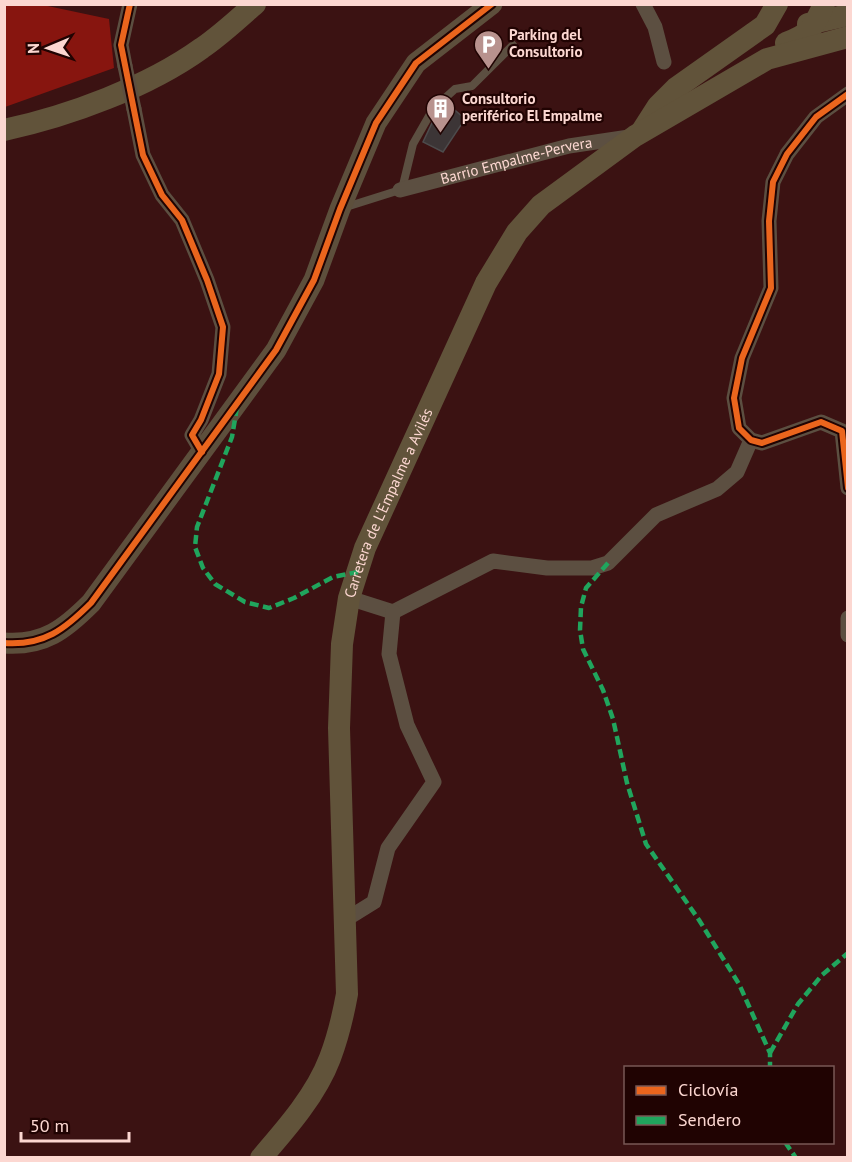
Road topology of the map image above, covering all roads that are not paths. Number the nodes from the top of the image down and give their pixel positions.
1 (130, 4) edge
2 (255, 4) edge
3 (492, 4) edge
4 (643, 4) edge
5 (777, 4) edge
6 (815, 10) edge
7 (848, 15) edge
8 (848, 25) edge
9 (848, 36) edge
10 (513, 45) dead end
11 (719, 58) junction
12 (664, 62) dead end
13 (848, 94) edge
14 (676, 114) junction
15 (4, 130) edge
16 (638, 135) junction
17 (400, 190) junction
18 (340, 209) junction
19 (751, 440) junction
20 (202, 452) junction
21 (848, 488) edge
22 (350, 598) junction
23 (393, 612) junction
24 (848, 618) edge
25 (848, 635) edge
26 (5, 645) edge
27 (345, 920) junction
28 (261, 1158) edge

1 - 20 street, bridge
2 - 15 main road
3 - 18 street
4 - 12 street
5 - 11 main road
6 - 7 main road
6 - 8 main road
6 - 11 main road
6 - 14 main road
9 - 14 main road, Carretera de L'Empalme a Avilés
10 - 17 lane
11 - 16 main road
13 - 19 street
14 - 16 main road, Carretera de L'Empalme a Avilés
16 - 17 street, Barrio Empalme-Pervera
16 - 22 main road, Carretera de L'Empalme a Avilés
17 - 18 lane
18 - 20 street
19 - 21 street
19 - 23 street
20 - 26 street
22 - 23 street
22 - 27 main road, Carretera de L'Empalme a Avilés
23 - 27 street
24 - 25 street
27 - 28 main road, Carretera de L'Empalme a Avilés

